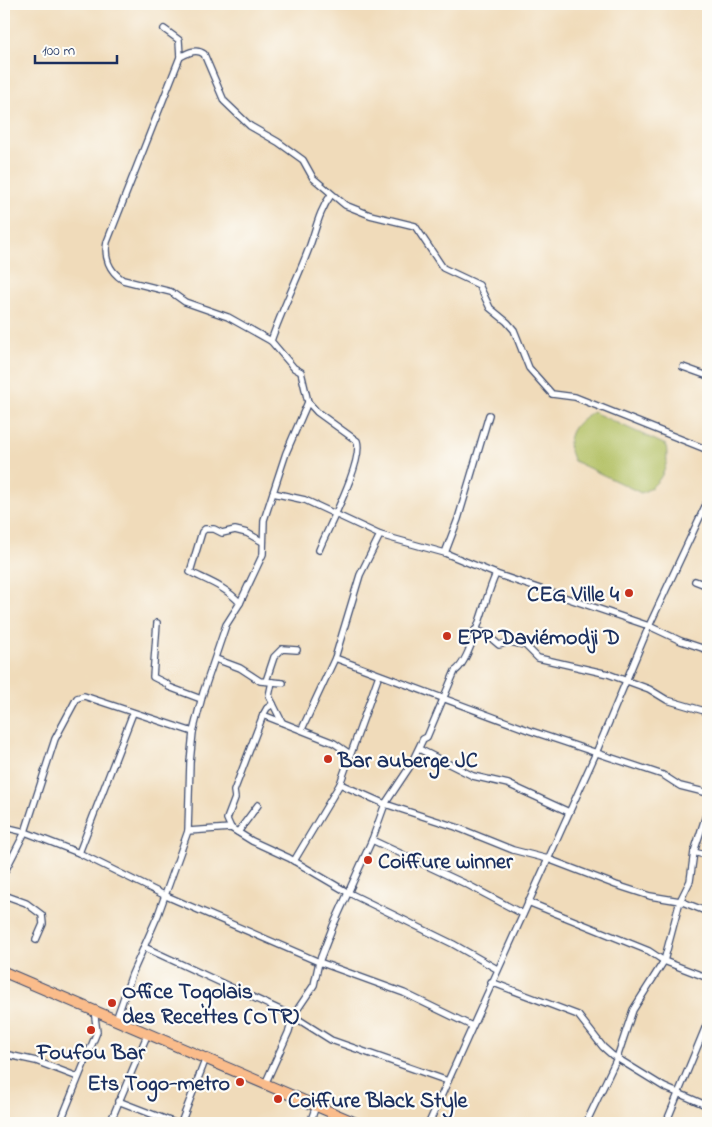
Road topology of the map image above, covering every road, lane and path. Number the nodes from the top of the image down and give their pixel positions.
1 (164, 29) dead end
2 (180, 57) junction
3 (331, 195) junction
4 (271, 341) junction
5 (683, 367) dead end
6 (708, 376) edge
7 (308, 402) junction
8 (489, 415) dead end
9 (708, 450) edge
10 (273, 493) junction
11 (708, 500) edge
12 (706, 509) edge
13 (334, 514) junction
14 (380, 534) junction
15 (263, 542) junction
16 (319, 550) dead end
17 (445, 553) junction
18 (496, 574) junction
19 (695, 581) dead end
20 (708, 586) edge
21 (240, 603) junction
22 (157, 623) dead end
23 (649, 626) junction
24 (475, 630) junction
25 (297, 650) dead end
26 (708, 650) edge
27 (335, 658) junction
28 (216, 659) junction
29 (379, 674) junction
30 (626, 681) junction
31 (269, 682) junction
32 (283, 683) dead end
33 (443, 699) junction
34 (201, 700) junction
35 (273, 704) junction
36 (708, 712) edge
37 (133, 713) junction
38 (263, 715) junction
39 (282, 722) junction
40 (302, 729) junction
41 (193, 732) junction
42 (419, 749) junction
43 (596, 753) junction
44 (350, 754) junction
45 (340, 784) junction
46 (708, 793) edge
47 (385, 804) junction
48 (258, 805) dead end
49 (708, 810) edge
50 (569, 812) junction
51 (4, 827) edge
52 (231, 828) junction
53 (188, 831) junction
54 (25, 832) junction
55 (238, 832) junction
56 (372, 840) junction
57 (694, 852) junction
58 (79, 853) junction
59 (708, 856) edge
60 (548, 859) junction
61 (294, 861) junction
62 (4, 873) edge
63 (347, 892) junction
64 (4, 895) edge
65 (166, 896) junction
66 (680, 901) junction
67 (528, 902) junction
68 (708, 912) edge
69 (522, 914) junction
70 (36, 940) dead end
71 (144, 947) junction
72 (664, 961) junction
73 (319, 962) junction
74 (497, 969) junction
75 (4, 972) edge
76 (708, 978) edge
77 (492, 982) junction
78 (94, 1010) junction
79 (293, 1016) junction
80 (116, 1020) junction
81 (708, 1021) edge
82 (472, 1026) junction
83 (148, 1033) junction
84 (4, 1054) edge
85 (206, 1057) junction
86 (617, 1058) junction
87 (78, 1077) junction
88 (448, 1081) junction
89 (266, 1082) junction
90 (679, 1094) junction
91 (118, 1101) junction
92 (316, 1106) junction
93 (708, 1106) edge
94 (60, 1123) edge
95 (110, 1123) edge
96 (175, 1123) edge
97 (181, 1123) edge
98 (310, 1123) edge
99 (356, 1123) edge
100 (429, 1123) edge
101 (586, 1123) edge
102 (666, 1123) edge

1 - 2 street
2 - 3 street
2 - 4 street
3 - 4 street
3 - 9 street
4 - 7 street
5 - 6 street
7 - 10 street
7 - 13 street
8 - 17 street
10 - 13 street
10 - 15 street
11 - 12 street
12 - 23 street
13 - 14 street
13 - 16 street
14 - 17 street
14 - 27 street
15 - 21 street
15 - 21 street
17 - 18 street
18 - 23 street
18 - 24 street
19 - 20 street
21 - 28 street
22 - 34 street
23 - 26 street
23 - 30 street
24 - 30 street
24 - 33 street
25 - 31 street
27 - 29 street
27 - 40 street
28 - 31 street
28 - 34 street
29 - 33 street
29 - 44 street
30 - 36 street
30 - 43 street
31 - 32 street
31 - 35 street
33 - 42 street
33 - 43 street
34 - 41 street
35 - 38 street
35 - 39 street
37 - 41 street
37 - 54 street
37 - 58 street
38 - 39 street
38 - 52 street
39 - 40 street
40 - 44 street
41 - 53 street
42 - 47 street
42 - 50 street
43 - 46 street
43 - 50 street
44 - 45 street
45 - 47 street
45 - 61 street
47 - 56 street
47 - 60 street
48 - 55 street
49 - 57 street
50 - 60 street
51 - 54 street
52 - 53 street
52 - 55 street
53 - 65 street
54 - 58 street
54 - 62 street
55 - 61 street
56 - 63 street
56 - 69 street
57 - 59 street
57 - 66 street
58 - 65 street
60 - 66 street
60 - 67 street
61 - 63 street
63 - 73 street
63 - 74 street
64 - 70 street
65 - 71 street
65 - 73 street
66 - 68 street
66 - 72 street
67 - 69 street
67 - 72 street
69 - 74 street
71 - 79 street
71 - 80 street
72 - 76 street
72 - 86 street
73 - 79 street
73 - 82 street
74 - 77 street
75 - 78 highway
77 - 82 street
77 - 86 street
78 - 80 highway
78 - 87 street
79 - 88 street
79 - 89 street
80 - 83 highway
81 - 90 street
82 - 88 street
83 - 85 highway
83 - 91 street
84 - 87 street
85 - 89 highway
85 - 97 street
86 - 90 street
86 - 101 street
87 - 94 street
88 - 100 street
89 - 92 highway
90 - 93 street
90 - 102 street
91 - 95 street
91 - 96 street
92 - 98 street
92 - 99 highway

